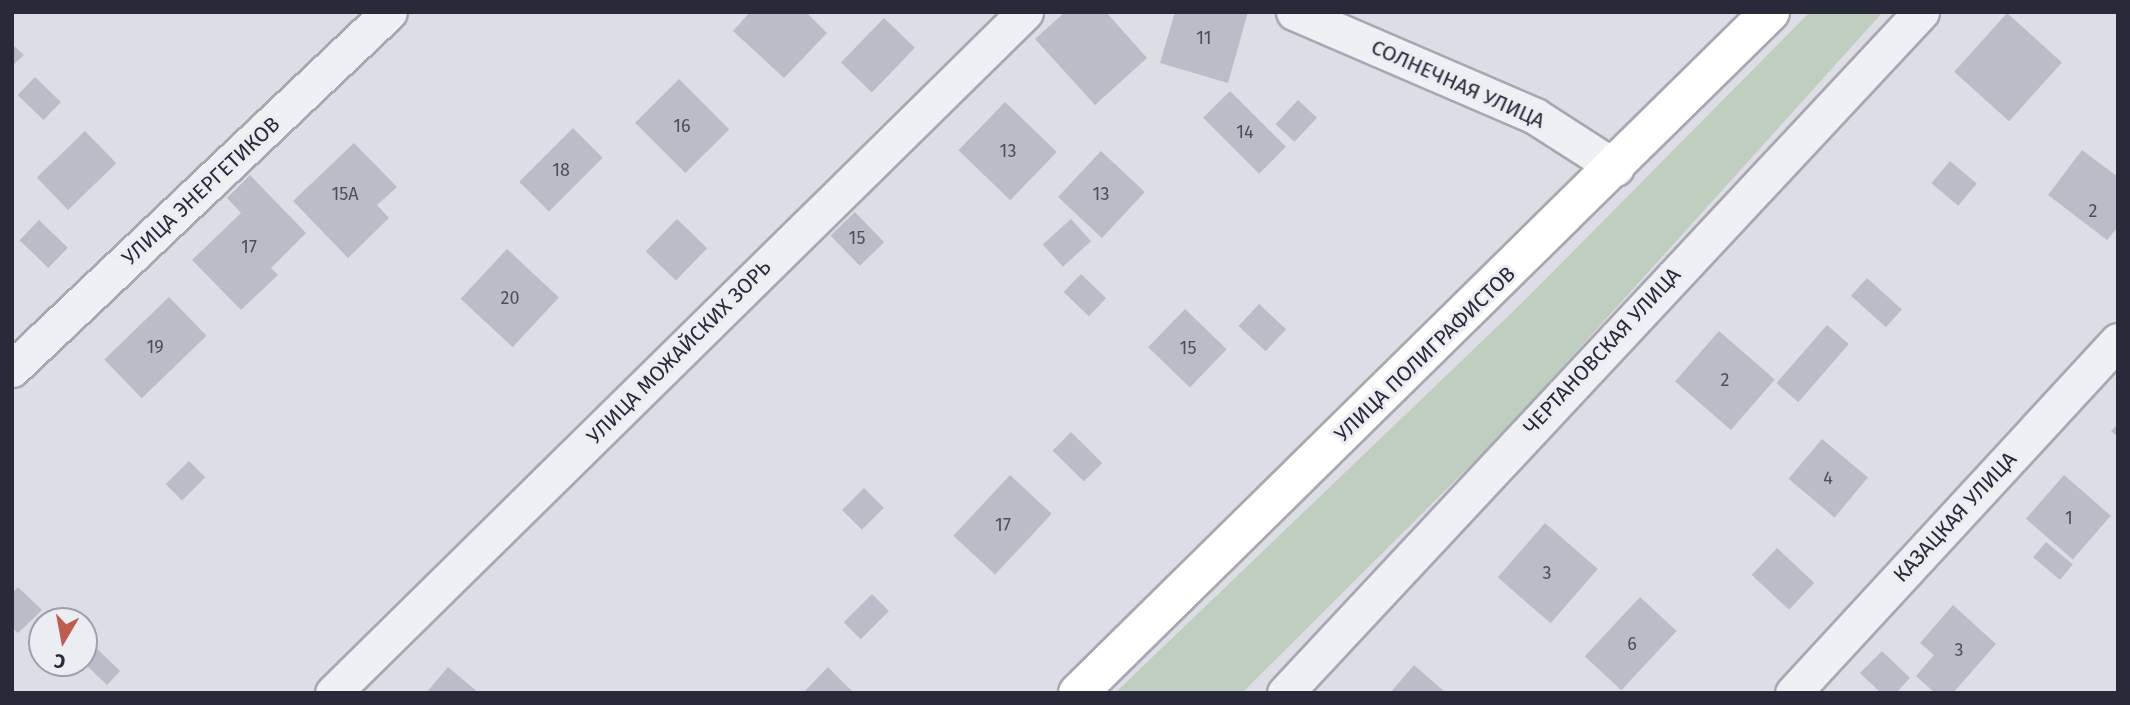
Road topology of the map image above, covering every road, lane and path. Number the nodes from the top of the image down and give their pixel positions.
1 (389, 12) edge
2 (1025, 12) edge
3 (1294, 12) edge
4 (1770, 12) edge
5 (1921, 12) edge
6 (1616, 168) junction
7 (2118, 341) edge
8 (12, 369) edge
9 (332, 693) edge
10 (1078, 693) edge
11 (1285, 693) edge
12 (1793, 693) edge

1 - 8 street, УЛИЦА ЭНЕРГЕТИКОВ
2 - 9 street, УЛИЦА МОЖАЙСКИХ ЗОРЬ
3 - 6 street, СОЛНЕЧНАЯ УЛИЦА
4 - 6 street, УЛИЦА ПОЛИГРАФИСТОВ
5 - 11 street, ЧЕРТАНОВСКАЯ УЛИЦА
6 - 10 street, УЛИЦА ПОЛИГРАФИСТОВ
7 - 12 street, КАЗАЦКАЯ УЛИЦА

